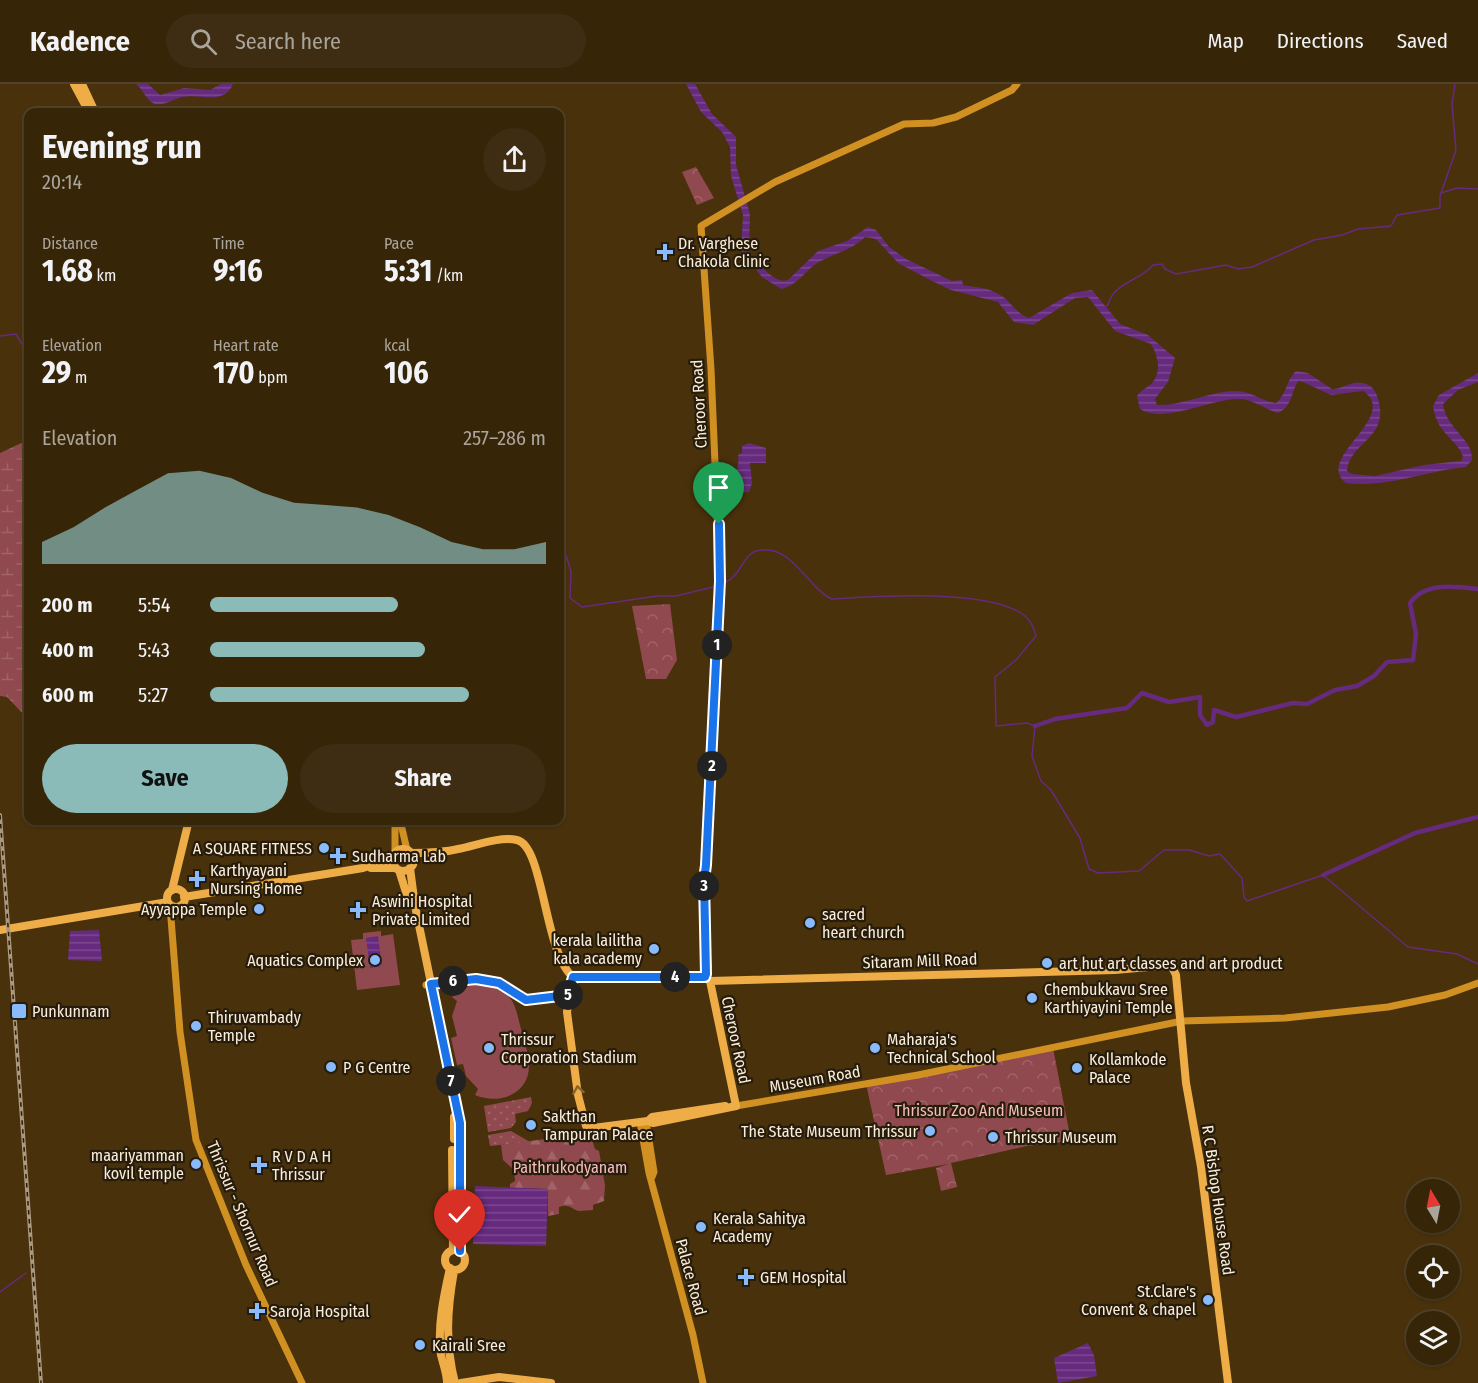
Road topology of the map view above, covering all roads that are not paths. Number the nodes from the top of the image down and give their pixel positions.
1 (74, 84) edge
2 (82, 84) edge
3 (1017, 84) edge
4 (87, 108) edge
5 (93, 108) edge
6 (188, 825) edge
7 (395, 825) edge
8 (401, 825) edge
9 (409, 851) junction
10 (438, 853) junction
11 (394, 855) junction
12 (412, 866) junction
13 (363, 867) junction
14 (397, 869) junction
15 (172, 890) junction
16 (184, 897) junction
17 (168, 902) junction
18 (414, 908) junction
19 (0, 930) edge
20 (573, 977) junction
21 (707, 979) junction
22 (1478, 983) edge
23 (428, 985) junction
24 (568, 995) junction
25 (1182, 1022) junction
26 (736, 1106) junction
27 (645, 1121) junction
28 (456, 1250) junction
29 (452, 1269) junction
30 (302, 1383) edge
31 (447, 1383) edge
32 (455, 1383) edge
33 (461, 1383) edge
34 (551, 1383) edge
35 (703, 1383) edge
36 (1228, 1383) edge

1 - 4 main road
2 - 5 main road
3 - 21 main road, Cheroor Road
6 - 15 main road
7 - 11 main road
8 - 9 main road
9 - 10 main road
9 - 11 main road
9 - 12 main road
10 - 12 main road
10 - 20 main road
11 - 13 main road
11 - 14 main road
12 - 14 main road
12 - 18 main road
13 - 14 main road
13 - 16 main road
14 - 18 main road
15 - 16 main road
15 - 17 main road
16 - 17 main road
17 - 19 main road
17 - 30 main road, Thrissur - Shornur Road
18 - 23 main road
20 - 21 main road, Sitaram Mill Road
20 - 24 main road
21 - 25 main road, Sitaram Mill Road
21 - 26 main road, Cheroor Road
22 - 25 main road
23 - 24 main road
23 - 28 main road
27 -> 24 main road
25 - 26 main road, Museum Road
25 - 36 main road, R C Bishop House Road
26 - 27 main road
27 - 35 main road, Palace Road
28 - 29 main road
28 - 29 main road
29 - 31 main road
29 - 32 main road
33 - 34 main road

